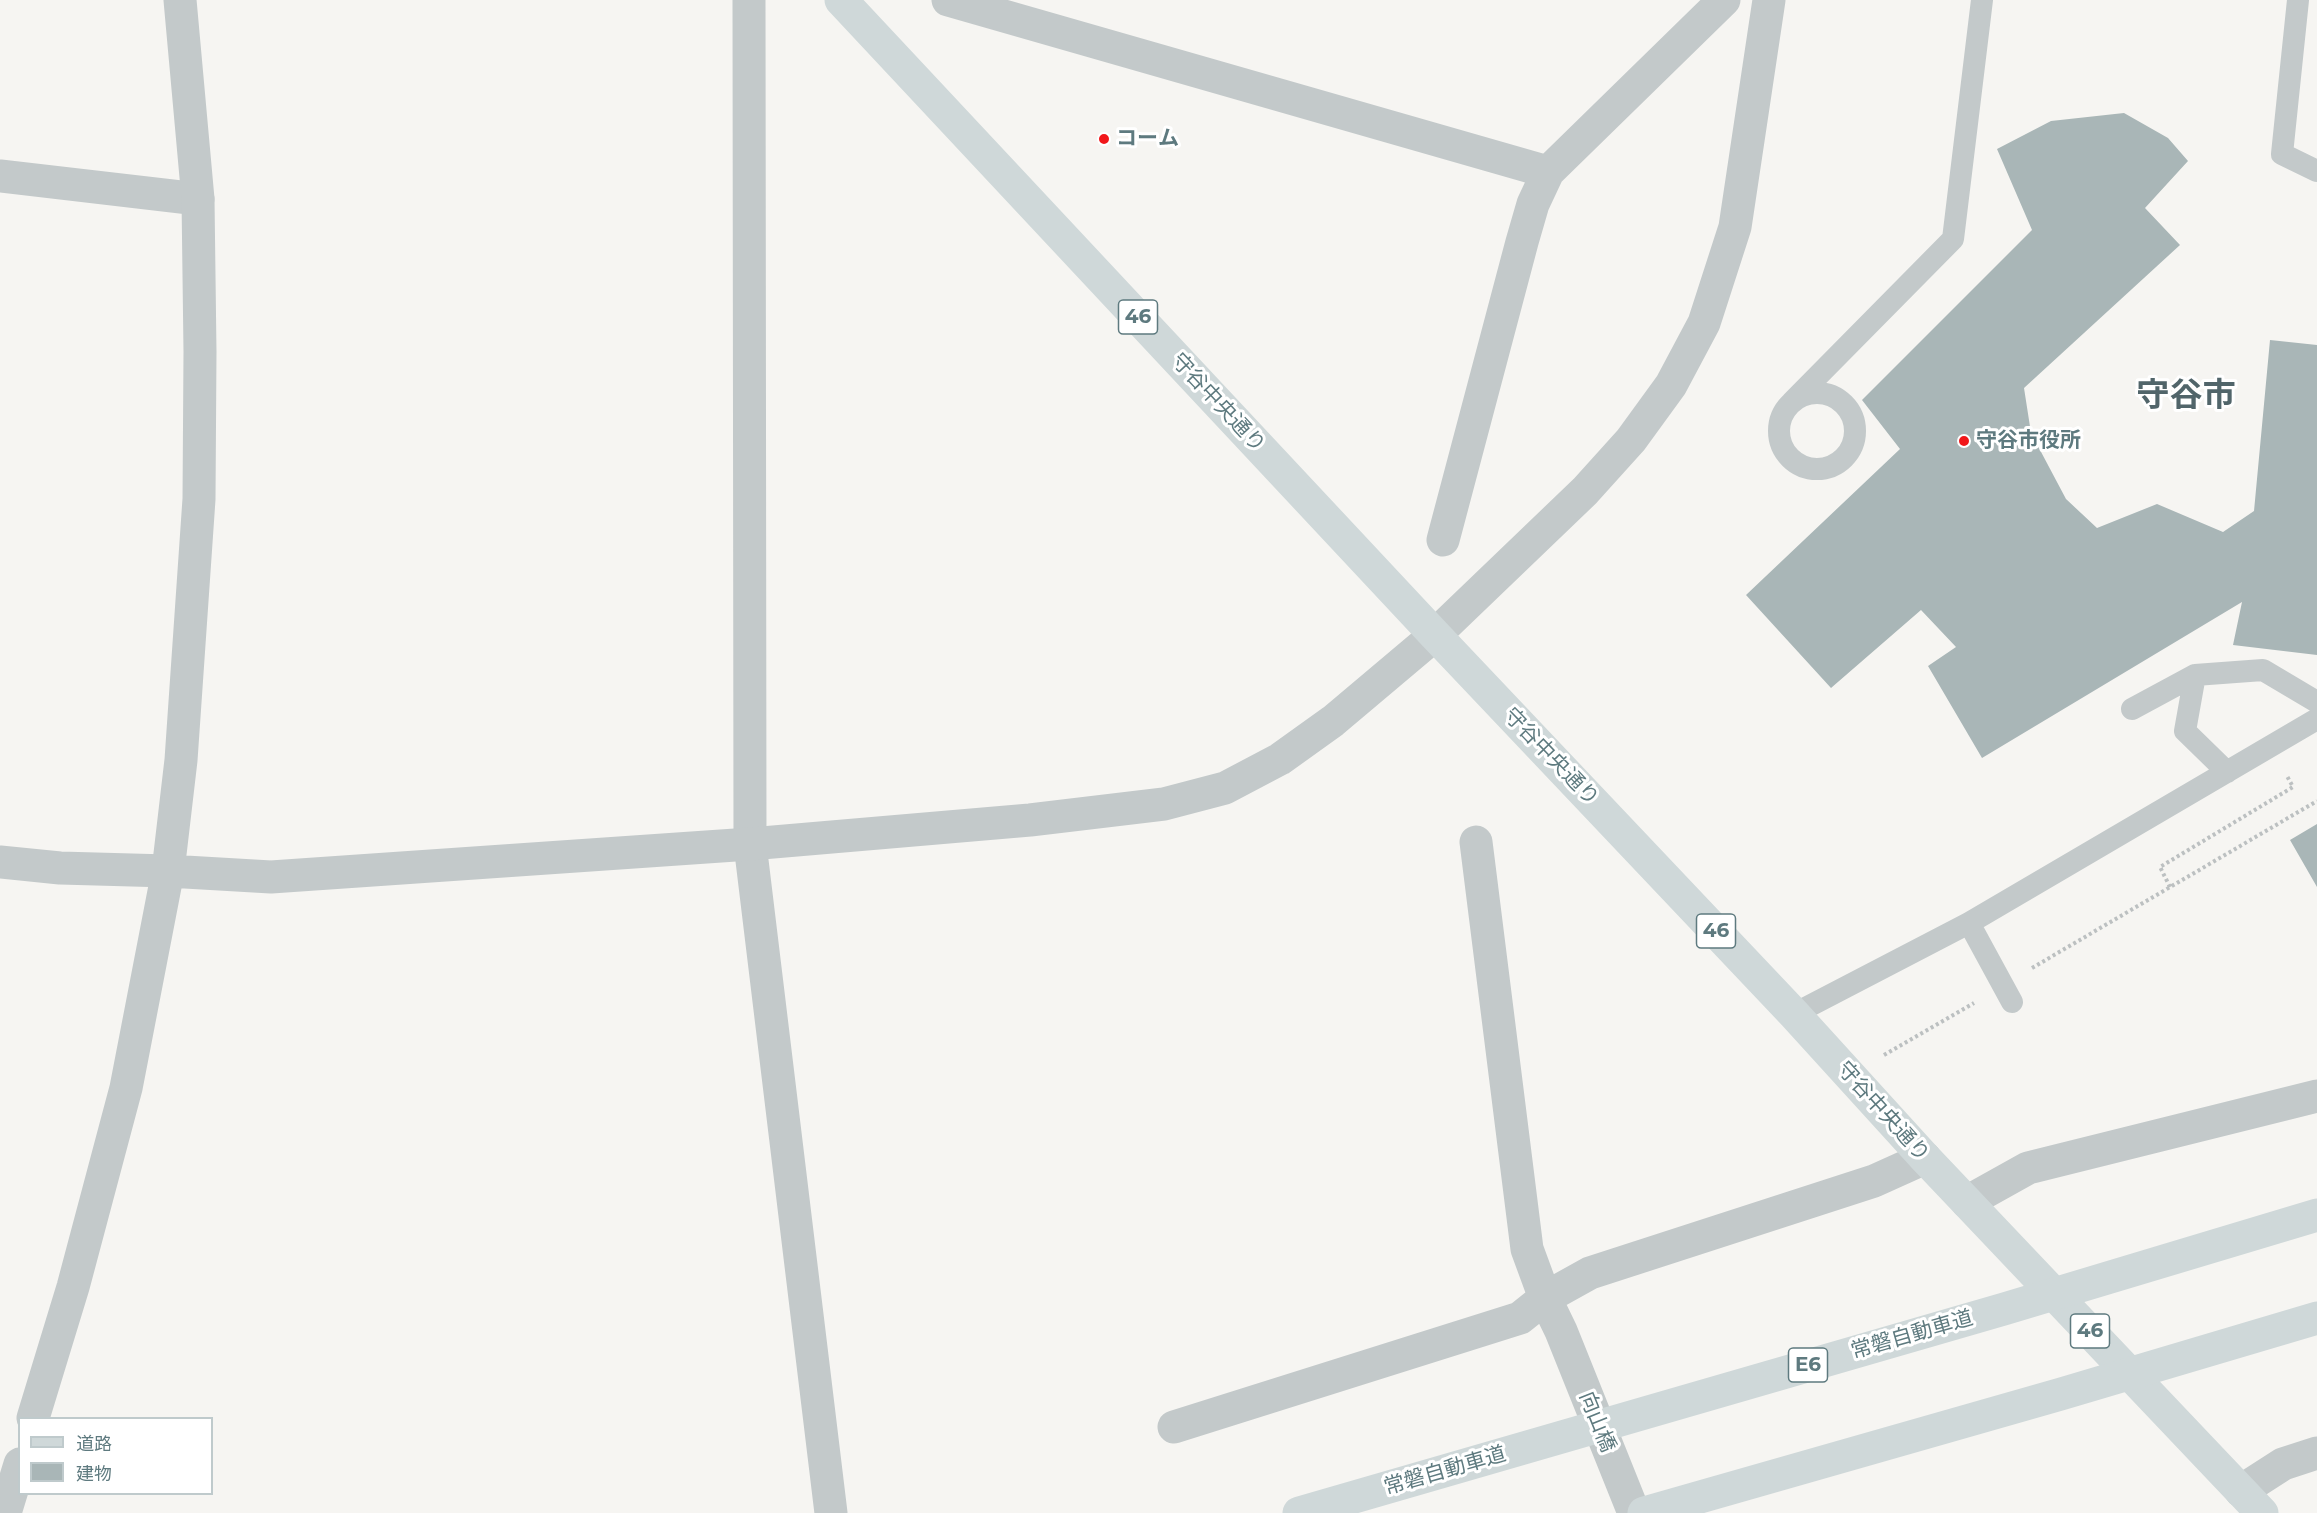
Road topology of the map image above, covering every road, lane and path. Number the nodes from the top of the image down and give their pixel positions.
1 (180, 0) edge
2 (749, 0) edge
3 (948, 0) edge
4 (1724, 0) edge
5 (1731, 0) edge
6 (1983, 0) edge
7 (2298, 0) edge
8 (851, 3) edge
9 (1769, 3) edge
10 (2317, 171) edge
11 (1548, 172) junction
12 (0, 176) edge
13 (198, 199) junction
14 (1792, 402) dead end
15 (1443, 540) dead end
16 (1435, 635) junction
17 (2195, 675) junction
18 (2317, 702) edge
19 (2132, 709) dead end
20 (2317, 719) edge
21 (2270, 747) junction
22 (2227, 772) junction
23 (2317, 801) edge
24 (1476, 842) dead end
25 (750, 844) junction
26 (0, 862) edge
27 (168, 871) junction
28 (2170, 887) junction
29 (1969, 923) junction
30 (2025, 972) dead end
31 (1974, 1002) dead end
32 (2012, 1002) dead end
33 (1794, 1014) junction
34 (1850, 1075) junction
35 (2317, 1096) edge
36 (1925, 1158) junction
37 (1967, 1202) junction
38 (2317, 1215) edge
39 (1545, 1298) junction
40 (2317, 1318) edge
41 (34, 1417) edge
42 (1174, 1427) dead end
43 (2317, 1453) edge
44 (18, 1471) edge
45 (829, 1499) edge
46 (2252, 1502) edge
47 (5, 1513) edge
48 (1299, 1513) edge
49 (1634, 1513) edge
50 (1644, 1513) edge

1 - 13 street
2 - 25 street
3 - 11 street
4 - 11 street
5 - 9 street
6 - 14 lane
7 - 10 lane
8 - 16 main road, 守谷中央通り / 46
9 - 16 street
11 - 15 street
12 - 13 street
13 - 27 street
16 - 25 street
16 - 33 main road, 守谷中央通り / 46
17 - 18 lane
17 - 19 lane
17 - 22 lane
20 - 21 lane
21 - 22 lane
21 - 28 path
22 - 29 lane
23 - 28 path
24 - 39 street, 向山橋
25 - 27 street
25 - 45 street
26 - 27 street
27 - 41 street
28 - 30 path
29 - 32 lane
29 - 33 lane
31 - 34 path
33 - 34 main road, 守谷中央通り / 46
34 - 36 main road, 守谷中央通り / 46
35 - 37 street
36 - 37 main road, 守谷中央通り / 46
36 - 39 street
37 - 46 main road, 守谷中央通り / 46
38 - 48 main road, 常磐自動車道 / E6
39 - 42 street
39 - 49 street, 向山橋
40 - 50 main road
43 - 46 street
44 - 47 street

